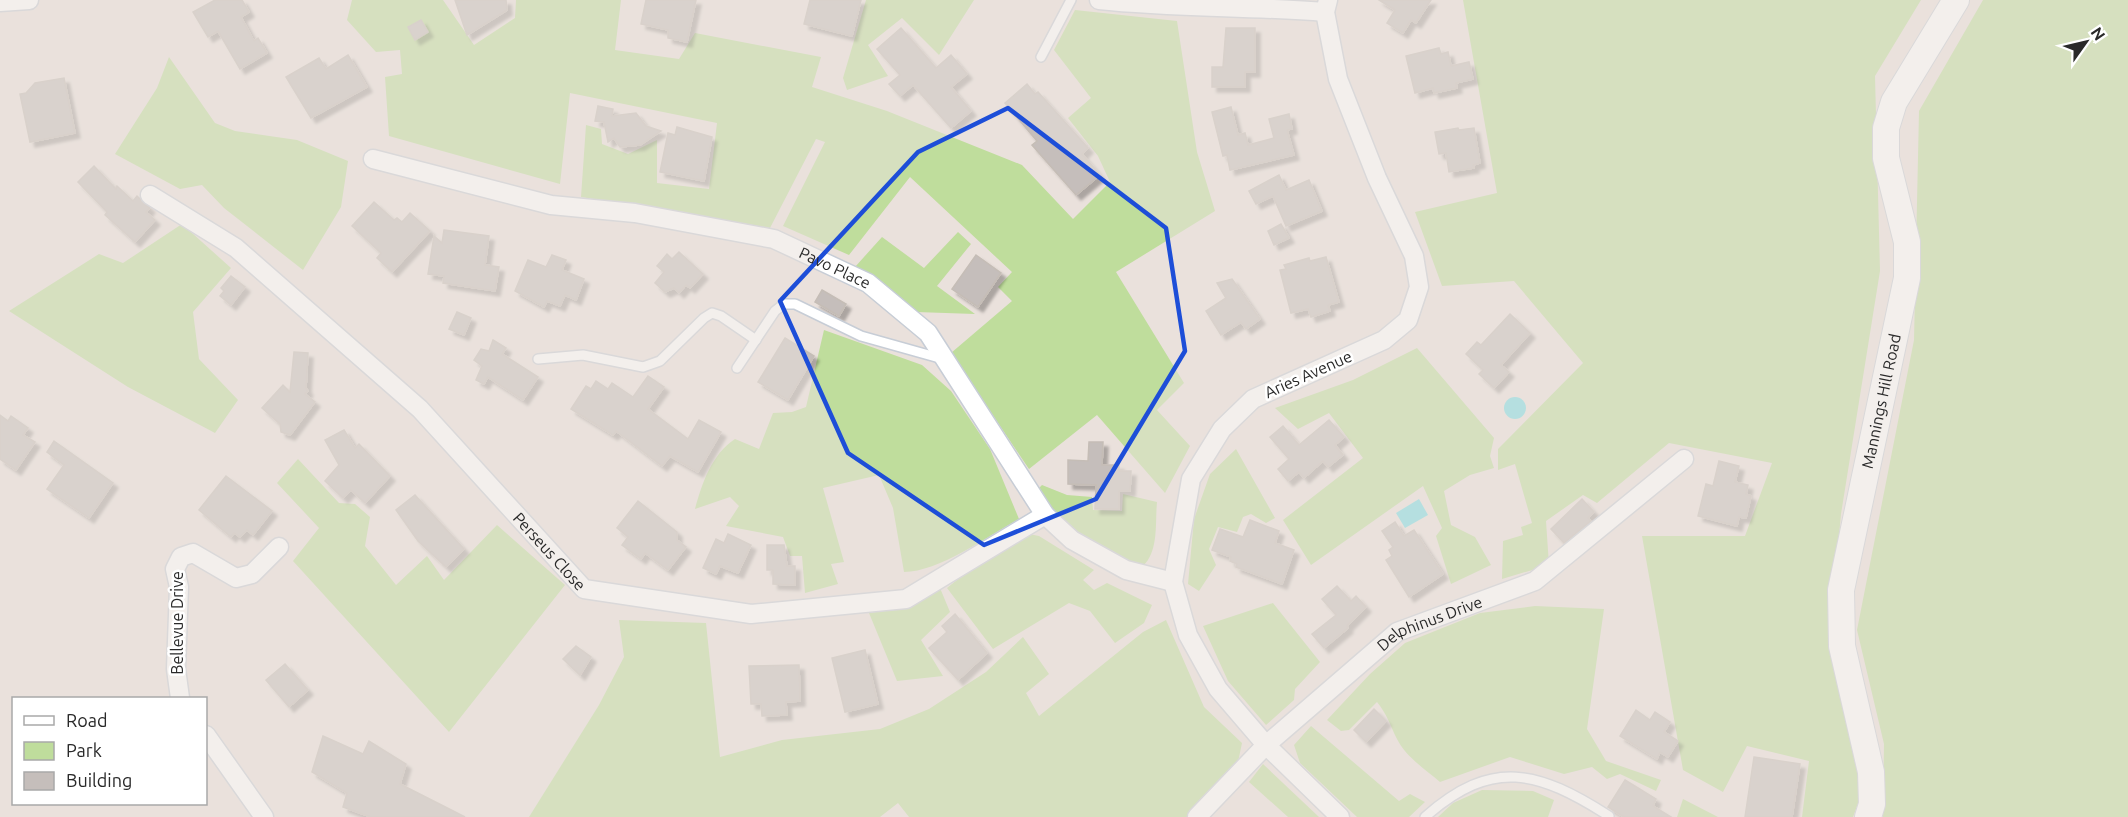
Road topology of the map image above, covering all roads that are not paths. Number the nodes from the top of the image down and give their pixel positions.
1 (28, 0) edge
2 (1071, 0) edge
3 (1099, 0) edge
4 (1956, 0) edge
5 (0, 2) edge
6 (1327, 6) edge
7 (1041, 57) dead end
8 (373, 159) dead end
9 (150, 195) dead end
10 (756, 340) junction
11 (538, 359) dead end
12 (945, 359) junction
13 (737, 369) dead end
14 (1684, 459) dead end
15 (1045, 515) junction
16 (279, 547) dead end
17 (1173, 582) junction
18 (180, 697) edge
19 (207, 736) edge
20 (1266, 745) junction
21 (1609, 816) edge
22 (264, 817) edge
23 (1197, 817) edge
24 (1340, 817) edge
25 (1425, 817) edge
26 (1868, 817) edge

1 - 5 street
2 - 7 lane
3 - 6 street
4 - 26 main road, Mannings Hill Road
6 - 17 street, Aries Avenue
8 - 12 street, Pavo Place
9 - 15 street, Perseus Close
10 - 11 lane
10 - 12 lane
10 - 13 lane
12 - 15 street, Pavo Place
14 - 20 street, Delphinus Drive
15 - 17 street, Pavo Place
16 - 18 street, Bellevue Drive
17 - 20 street, Aries Avenue
19 - 22 street
20 - 23 street, Delphinus Drive
20 - 24 street, Aries Avenue
21 - 25 lane

